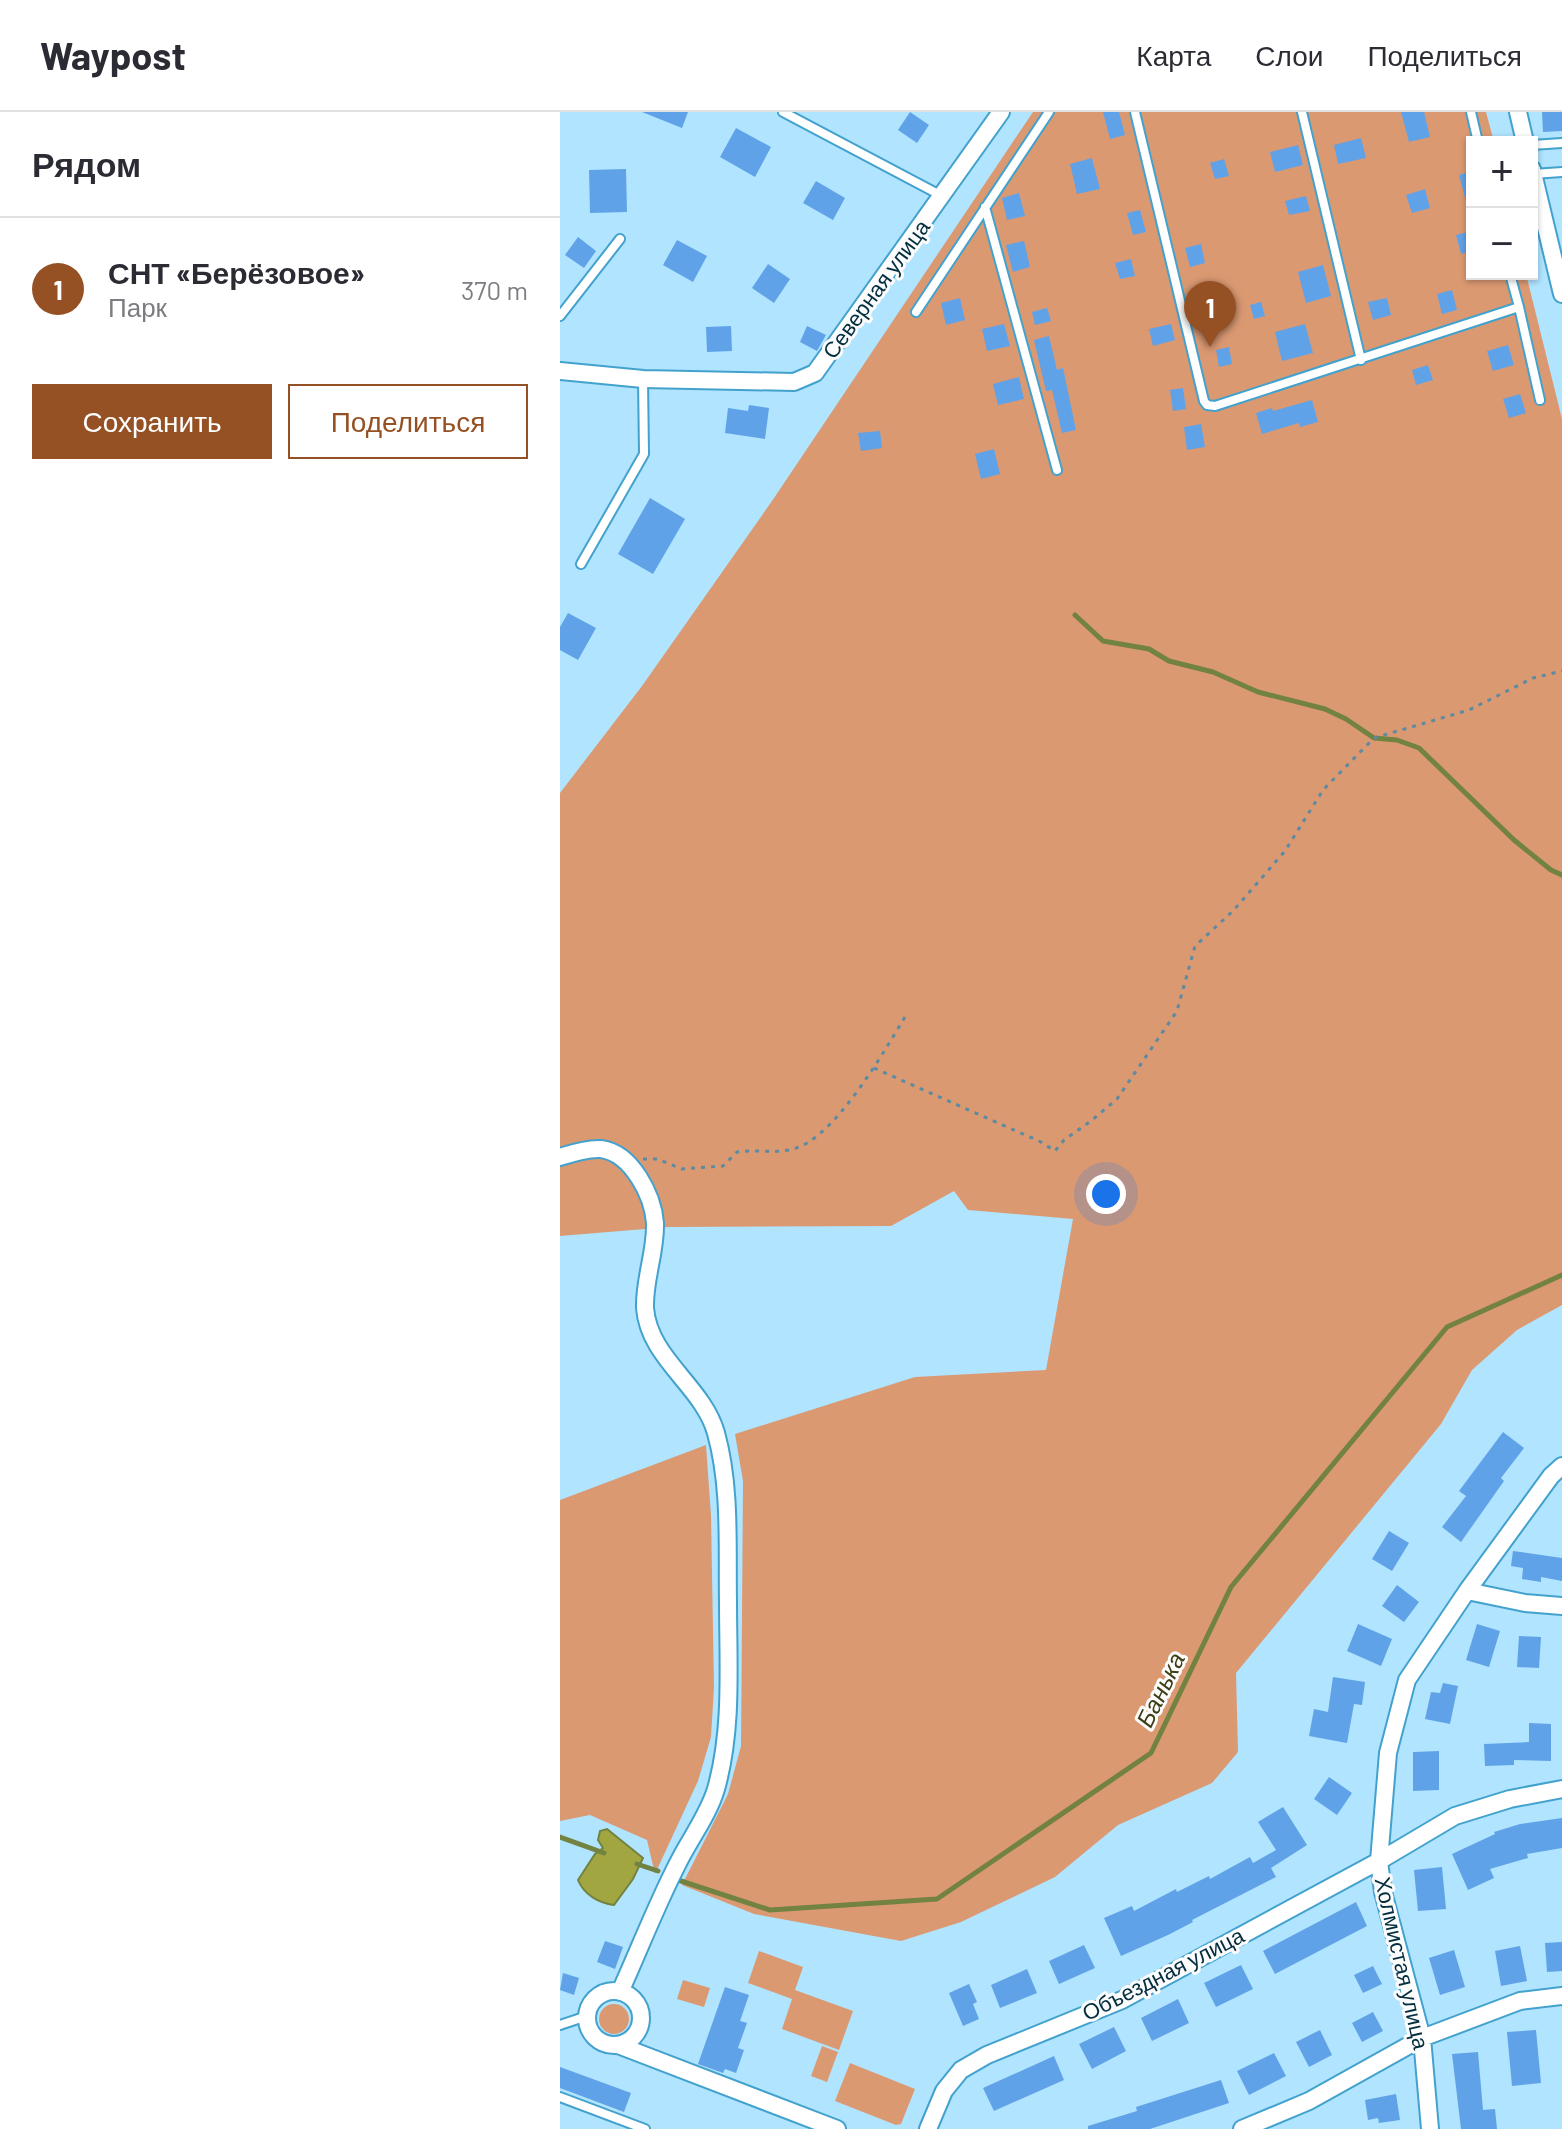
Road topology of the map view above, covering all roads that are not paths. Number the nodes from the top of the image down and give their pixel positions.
1 (783, 112) edge
2 (1001, 112) edge
3 (1049, 112) edge
4 (1135, 112) edge
5 (1302, 112) edge
6 (1471, 112) edge
7 (1518, 112) edge
8 (1477, 136) edge
9 (1524, 136) edge
10 (1562, 143) edge
11 (1538, 145) edge
12 (1538, 172) edge
13 (1562, 172) edge
14 (1538, 187) edge
15 (943, 196) junction
16 (985, 207) junction
17 (620, 239) dead end
18 (1555, 239) edge
19 (1512, 280) edge
20 (1562, 294) edge
21 (1519, 307) junction
22 (916, 312) dead end
23 (560, 316) edge
24 (1361, 360) junction
25 (560, 371) edge
26 (643, 379) junction
27 (1540, 400) dead end
28 (1057, 470) dead end
29 (581, 564) dead end
30 (560, 1157) edge
31 (1562, 1466) edge
32 (1467, 1591) junction
33 (1562, 1606) edge
34 (1562, 1789) edge
35 (1379, 1861) junction
36 (620, 1992) junction
37 (1562, 1996) edge
38 (587, 2016) junction
39 (560, 2025) edge
40 (1422, 2038) junction
41 (618, 2045) junction
42 (560, 2097) edge
43 (645, 2129) edge
44 (837, 2129) edge
45 (928, 2129) edge
46 (1242, 2129) edge
47 (1430, 2129) edge

1 - 15 lane
2 - 15 street, Северная улица
3 - 16 lane
4 - 24 lane
5 - 24 lane
6 - 8 lane
7 - 9 street
10 - 11 lane
12 - 13 lane
14 - 18 street
15 - 26 street, Северная улица
16 - 22 lane
16 - 28 lane
17 - 23 lane
18 - 20 street
19 - 21 lane
21 - 24 lane
21 - 27 lane
25 - 26 street, Северная улица
26 - 29 lane
30 - 36 street
31 - 32 street, Холмистая улица
32 - 33 street
32 - 35 street, Холмистая улица
34 - 35 street, Объездная улица
35 - 40 street, Холмистая улица
35 - 45 street, Объездная улица
36 - 38 street
36 - 41 street
37 - 40 street
38 - 39 lane
38 - 41 street
40 - 46 street
40 - 47 street, Холмистая улица
41 - 44 street
42 - 43 lane

